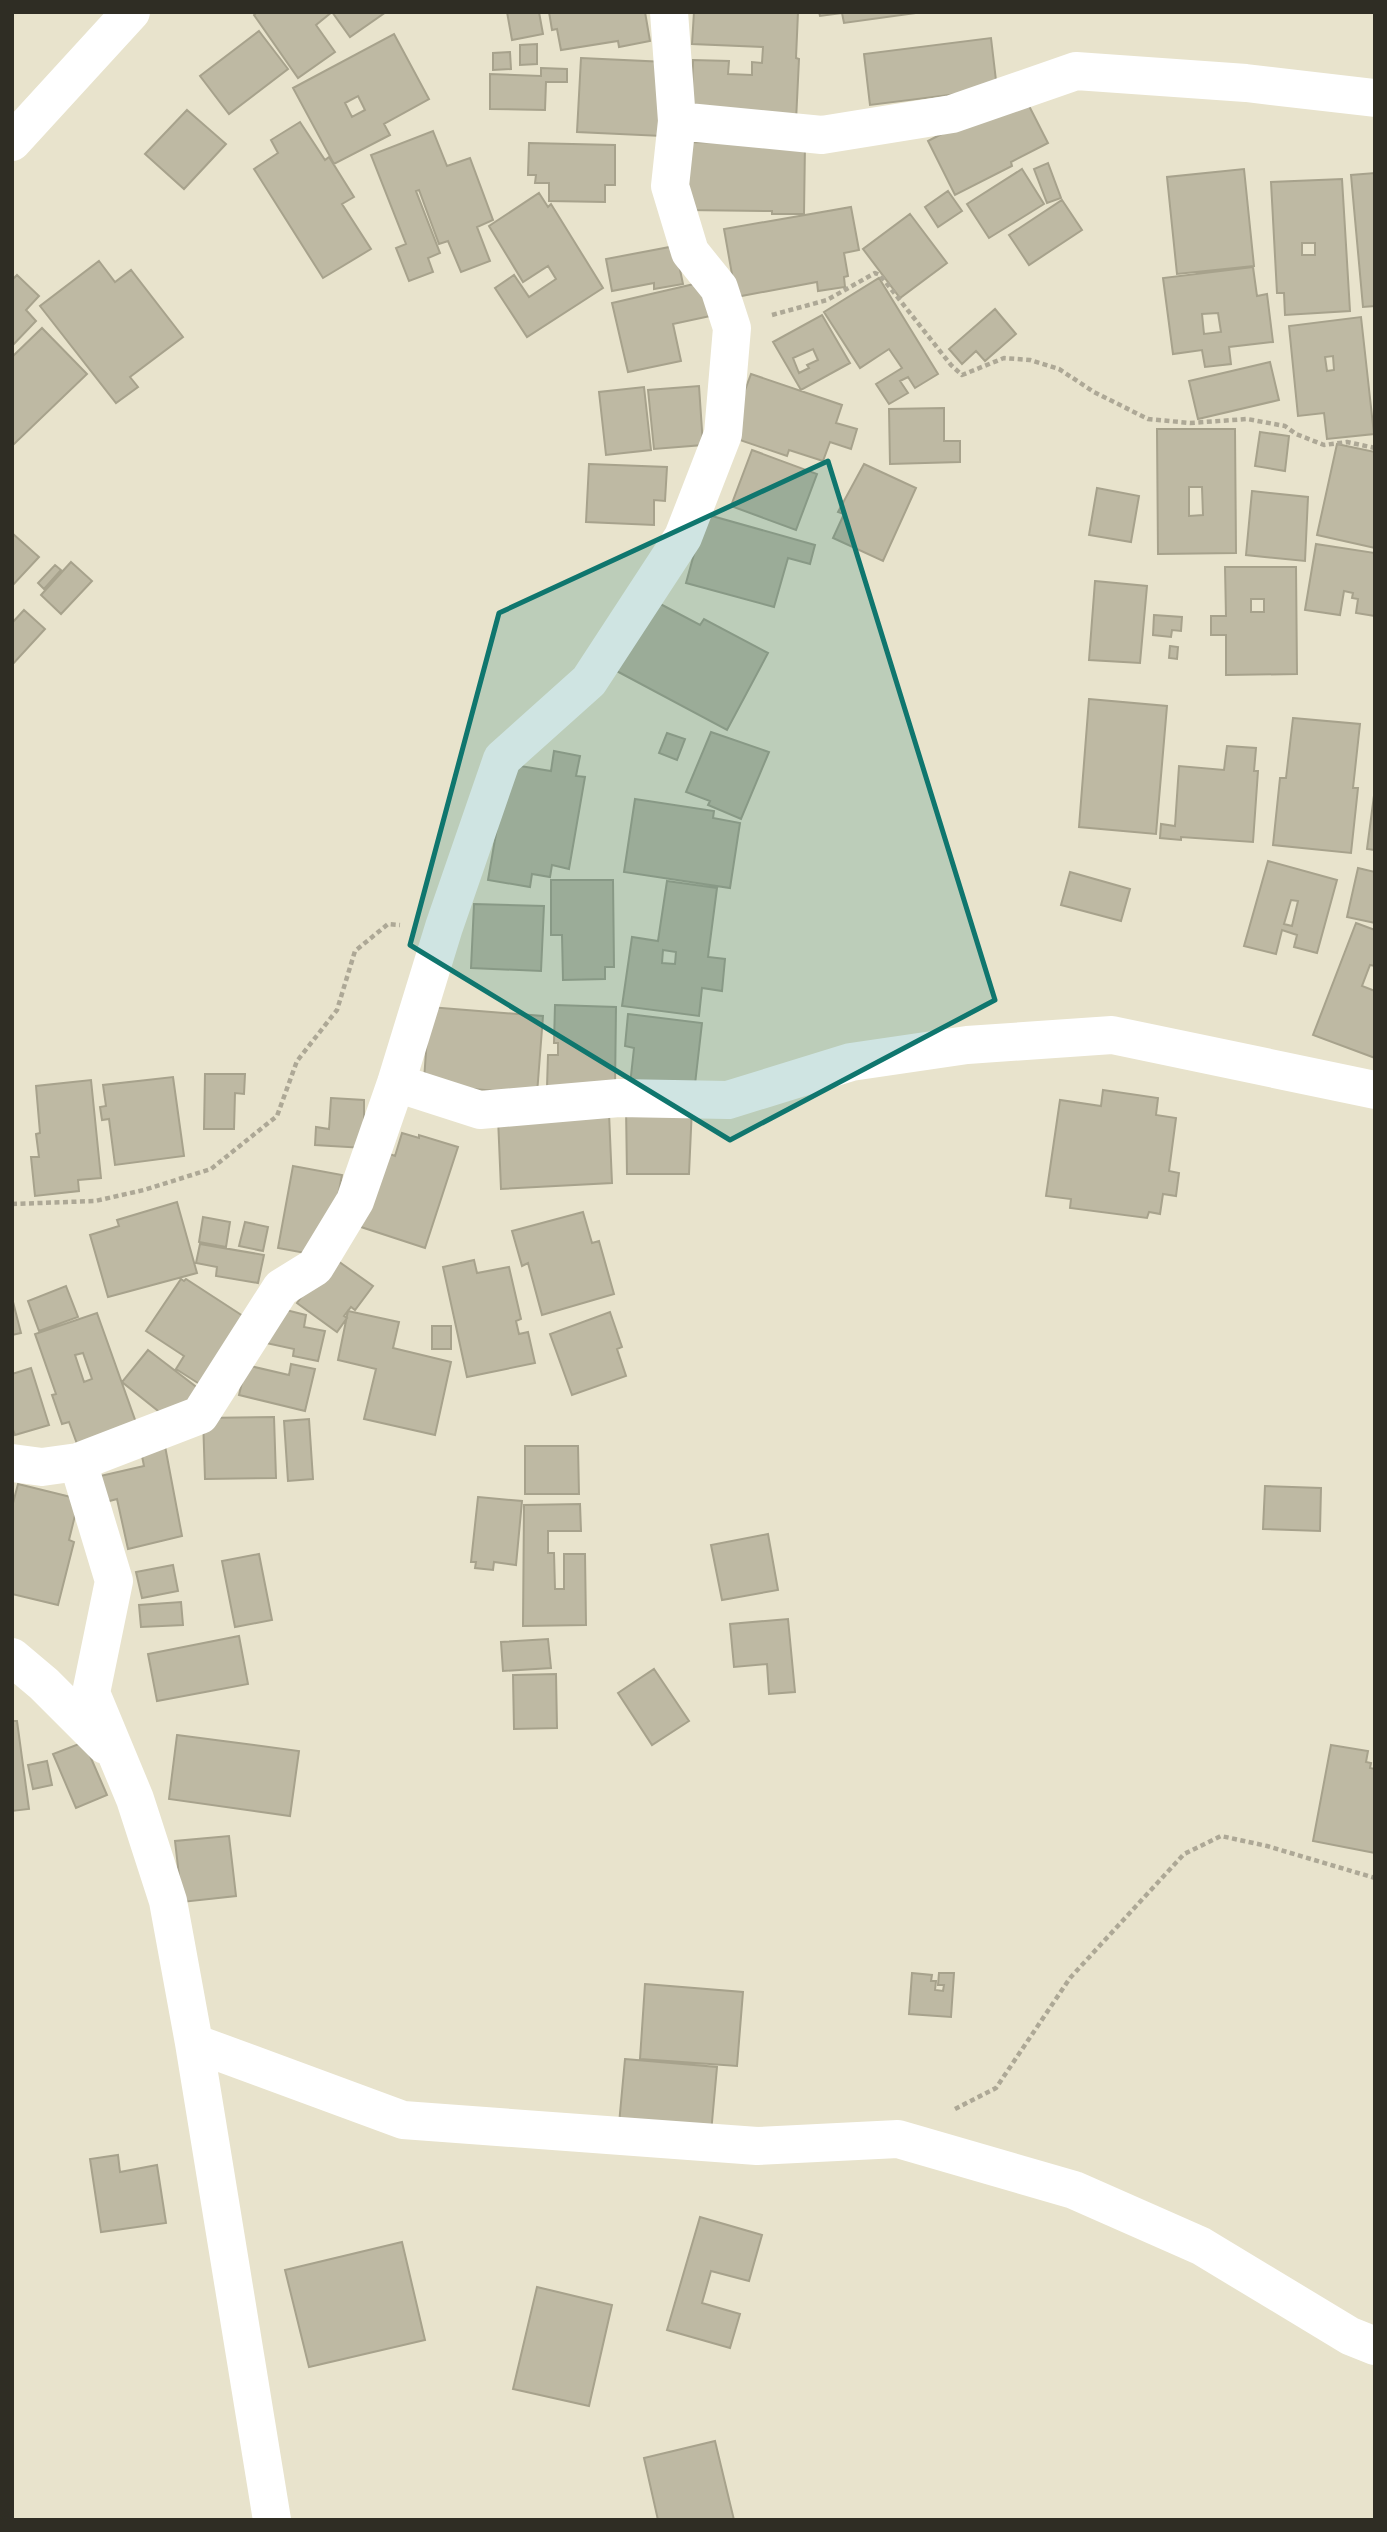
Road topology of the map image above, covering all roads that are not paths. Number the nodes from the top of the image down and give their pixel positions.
1 (131, 12) edge
2 (669, 12) edge
3 (1373, 94) edge
4 (677, 121) junction
5 (12, 142) edge
6 (397, 1083) junction
7 (1375, 1090) edge
8 (78, 1462) junction
9 (12, 1463) edge
10 (12, 1657) edge
11 (135, 1799) junction
12 (194, 2043) junction
13 (1375, 2346) edge
14 (272, 2520) edge

1 - 5 street
2 - 4 street
3 - 4 street
4 - 6 street
6 - 7 street
6 - 8 street
8 - 9 street
8 - 11 street
10 - 11 street
11 - 12 street
12 - 13 street
12 - 14 street

